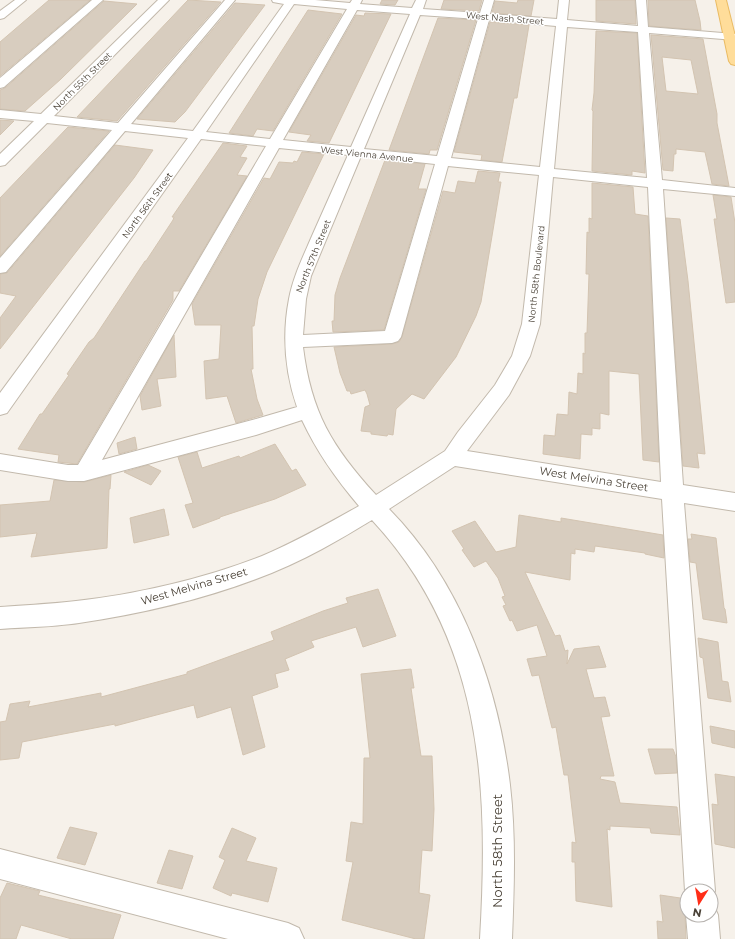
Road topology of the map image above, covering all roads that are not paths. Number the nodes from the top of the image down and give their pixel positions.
1 (21, 0) edge
2 (98, 0) edge
3 (164, 0) edge
4 (230, 0) edge
5 (274, 0) edge
6 (489, 0) edge
7 (564, 0) edge
8 (641, 0) edge
9 (721, 0) edge
10 (291, 1) edge
11 (355, 3) edge
12 (418, 6) edge
13 (0, 16) edge
14 (485, 17) junction
15 (562, 23) junction
16 (644, 30) junction
17 (732, 37) edge
18 (735, 61) edge
19 (0, 84) edge
20 (0, 114) edge
21 (43, 119) junction
22 (120, 127) junction
23 (197, 135) junction
24 (273, 144) junction
25 (357, 153) junction
26 (0, 162) edge
27 (443, 162) junction
28 (546, 173) junction
29 (655, 184) junction
30 (735, 192) edge
31 (0, 268) edge
32 (294, 341) junction
33 (0, 408) edge
34 (308, 411) junction
35 (452, 457) junction
36 (0, 462) edge
37 (84, 473) junction
38 (673, 492) junction
39 (735, 502) edge
40 (374, 508) junction
41 (0, 618) edge
42 (0, 864) edge
43 (699, 883) edge
44 (703, 923) edge
45 (288, 939) edge
46 (496, 939) edge
47 (704, 939) edge

1 - 13 street
2 - 19 street
3 - 21 street, North 55th Street
4 - 22 street
5 - 10 street, West Nash Street
6 - 14 street
7 - 15 street, North 58th Boulevard
8 - 16 street
9 - 17 main road
10 - 11 street, West Nash Street
10 - 23 street, North 56th Street
11 - 12 street, West Nash Street
11 - 24 street
12 - 14 street, West Nash Street
12 - 25 street, North 57th Street
14 - 15 street, West Nash Street
14 - 27 street
15 - 16 street, West Nash Street
15 - 28 street, North 58th Boulevard
16 - 17 street, West Nash Street
16 - 29 street
17 - 18 main road
20 - 21 street, West Vienna Avenue
21 - 22 street, West Vienna Avenue
21 - 26 street, North 55th Street
22 - 23 street, West Vienna Avenue
22 - 31 street
23 - 24 street, West Vienna Avenue
23 - 33 street, North 56th Street
24 - 25 street, West Vienna Avenue
24 - 37 street
25 - 27 street, West Vienna Avenue
25 - 32 street, North 57th Street
27 - 28 street, West Vienna Avenue
27 - 32 street
28 - 29 street, West Vienna Avenue
28 - 35 street, North 58th Boulevard
29 - 30 street, West Vienna Avenue
29 - 38 street
32 - 34 street, North 57th Street
34 - 37 street
34 - 40 street, North 57th Street
35 - 38 street, West Melvina Street
35 - 40 street, North 58th Boulevard
36 - 37 street
38 - 39 street, West Melvina Street
38 - 43 street
40 - 41 street, West Melvina Street
40 - 46 street, North 58th Street
42 - 45 street
44 - 47 street

